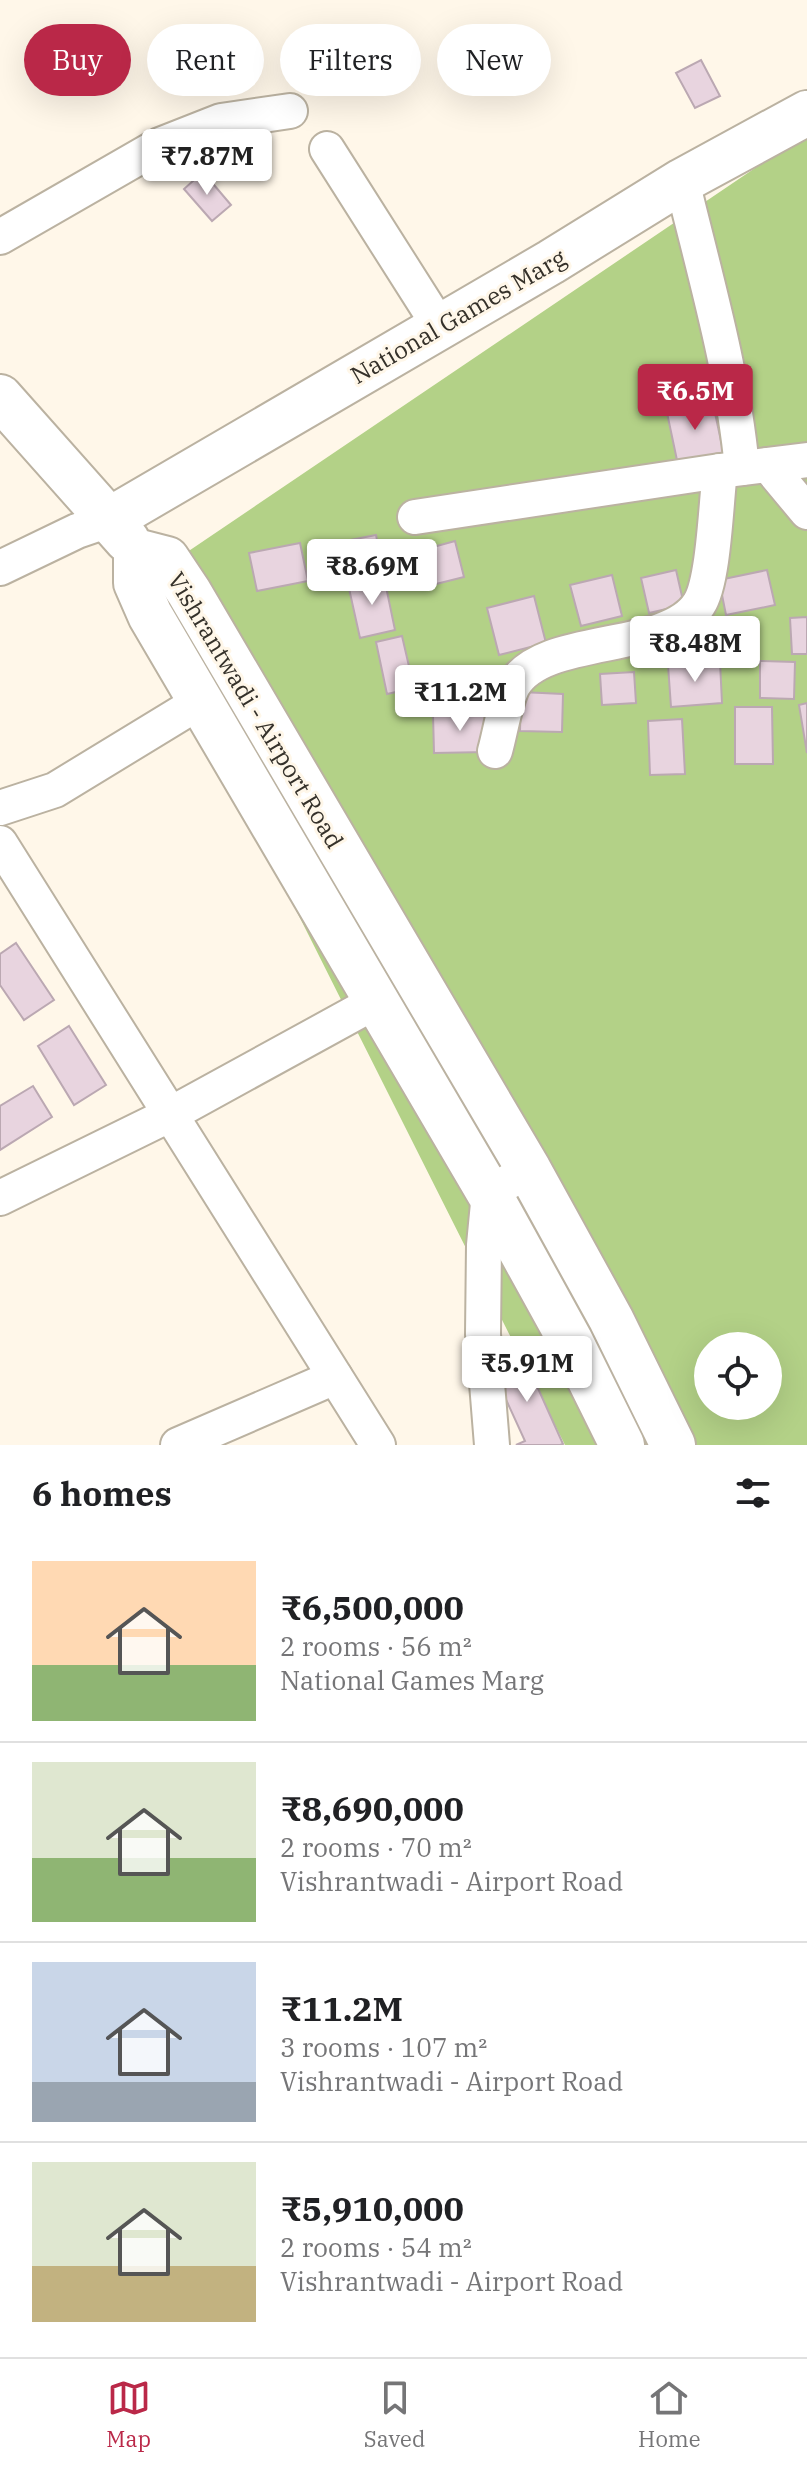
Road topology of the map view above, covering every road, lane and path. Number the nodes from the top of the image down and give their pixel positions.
1 (290, 111) dead end
2 (807, 113) edge
3 (327, 149) dead end
4 (682, 181) junction
5 (0, 237) edge
6 (440, 327) junction
7 (0, 397) edge
8 (807, 460) edge
9 (743, 468) junction
10 (807, 512) edge
11 (415, 517) dead end
12 (122, 535) junction
13 (0, 568) edge
14 (201, 701) junction
15 (495, 751) dead end
16 (0, 808) edge
17 (0, 843) edge
18 (377, 1001) junction
19 (171, 1114) junction
20 (529, 1170) junction
21 (489, 1193) junction
22 (0, 1198) edge
23 (335, 1377) junction
24 (178, 1445) edge
25 (378, 1445) edge
26 (492, 1445) edge
27 (622, 1445) edge
28 (673, 1445) edge

1 - 5 street
2 - 4 main road, National Games Marg
3 - 6 street
4 - 6 main road, National Games Marg
4 - 9 street
6 - 12 main road, National Games Marg
7 - 12 main road
8 - 9 street
9 - 10 street
9 - 11 street
9 - 15 street
12 - 13 street
12 - 14 main road, Vishrantwadi - Airport Road
12 - 20 main road, Vishrantwadi - Airport Road
14 - 16 street
14 - 18 main road, Vishrantwadi - Airport Road
17 - 19 street
18 - 19 street
18 - 21 main road, Vishrantwadi - Airport Road
19 - 22 street
19 - 23 street
20 - 21 street
20 - 28 main road, Vishrantwadi - Airport Road
21 - 26 street
21 - 27 main road, Vishrantwadi - Airport Road
23 - 24 street
23 - 25 street

